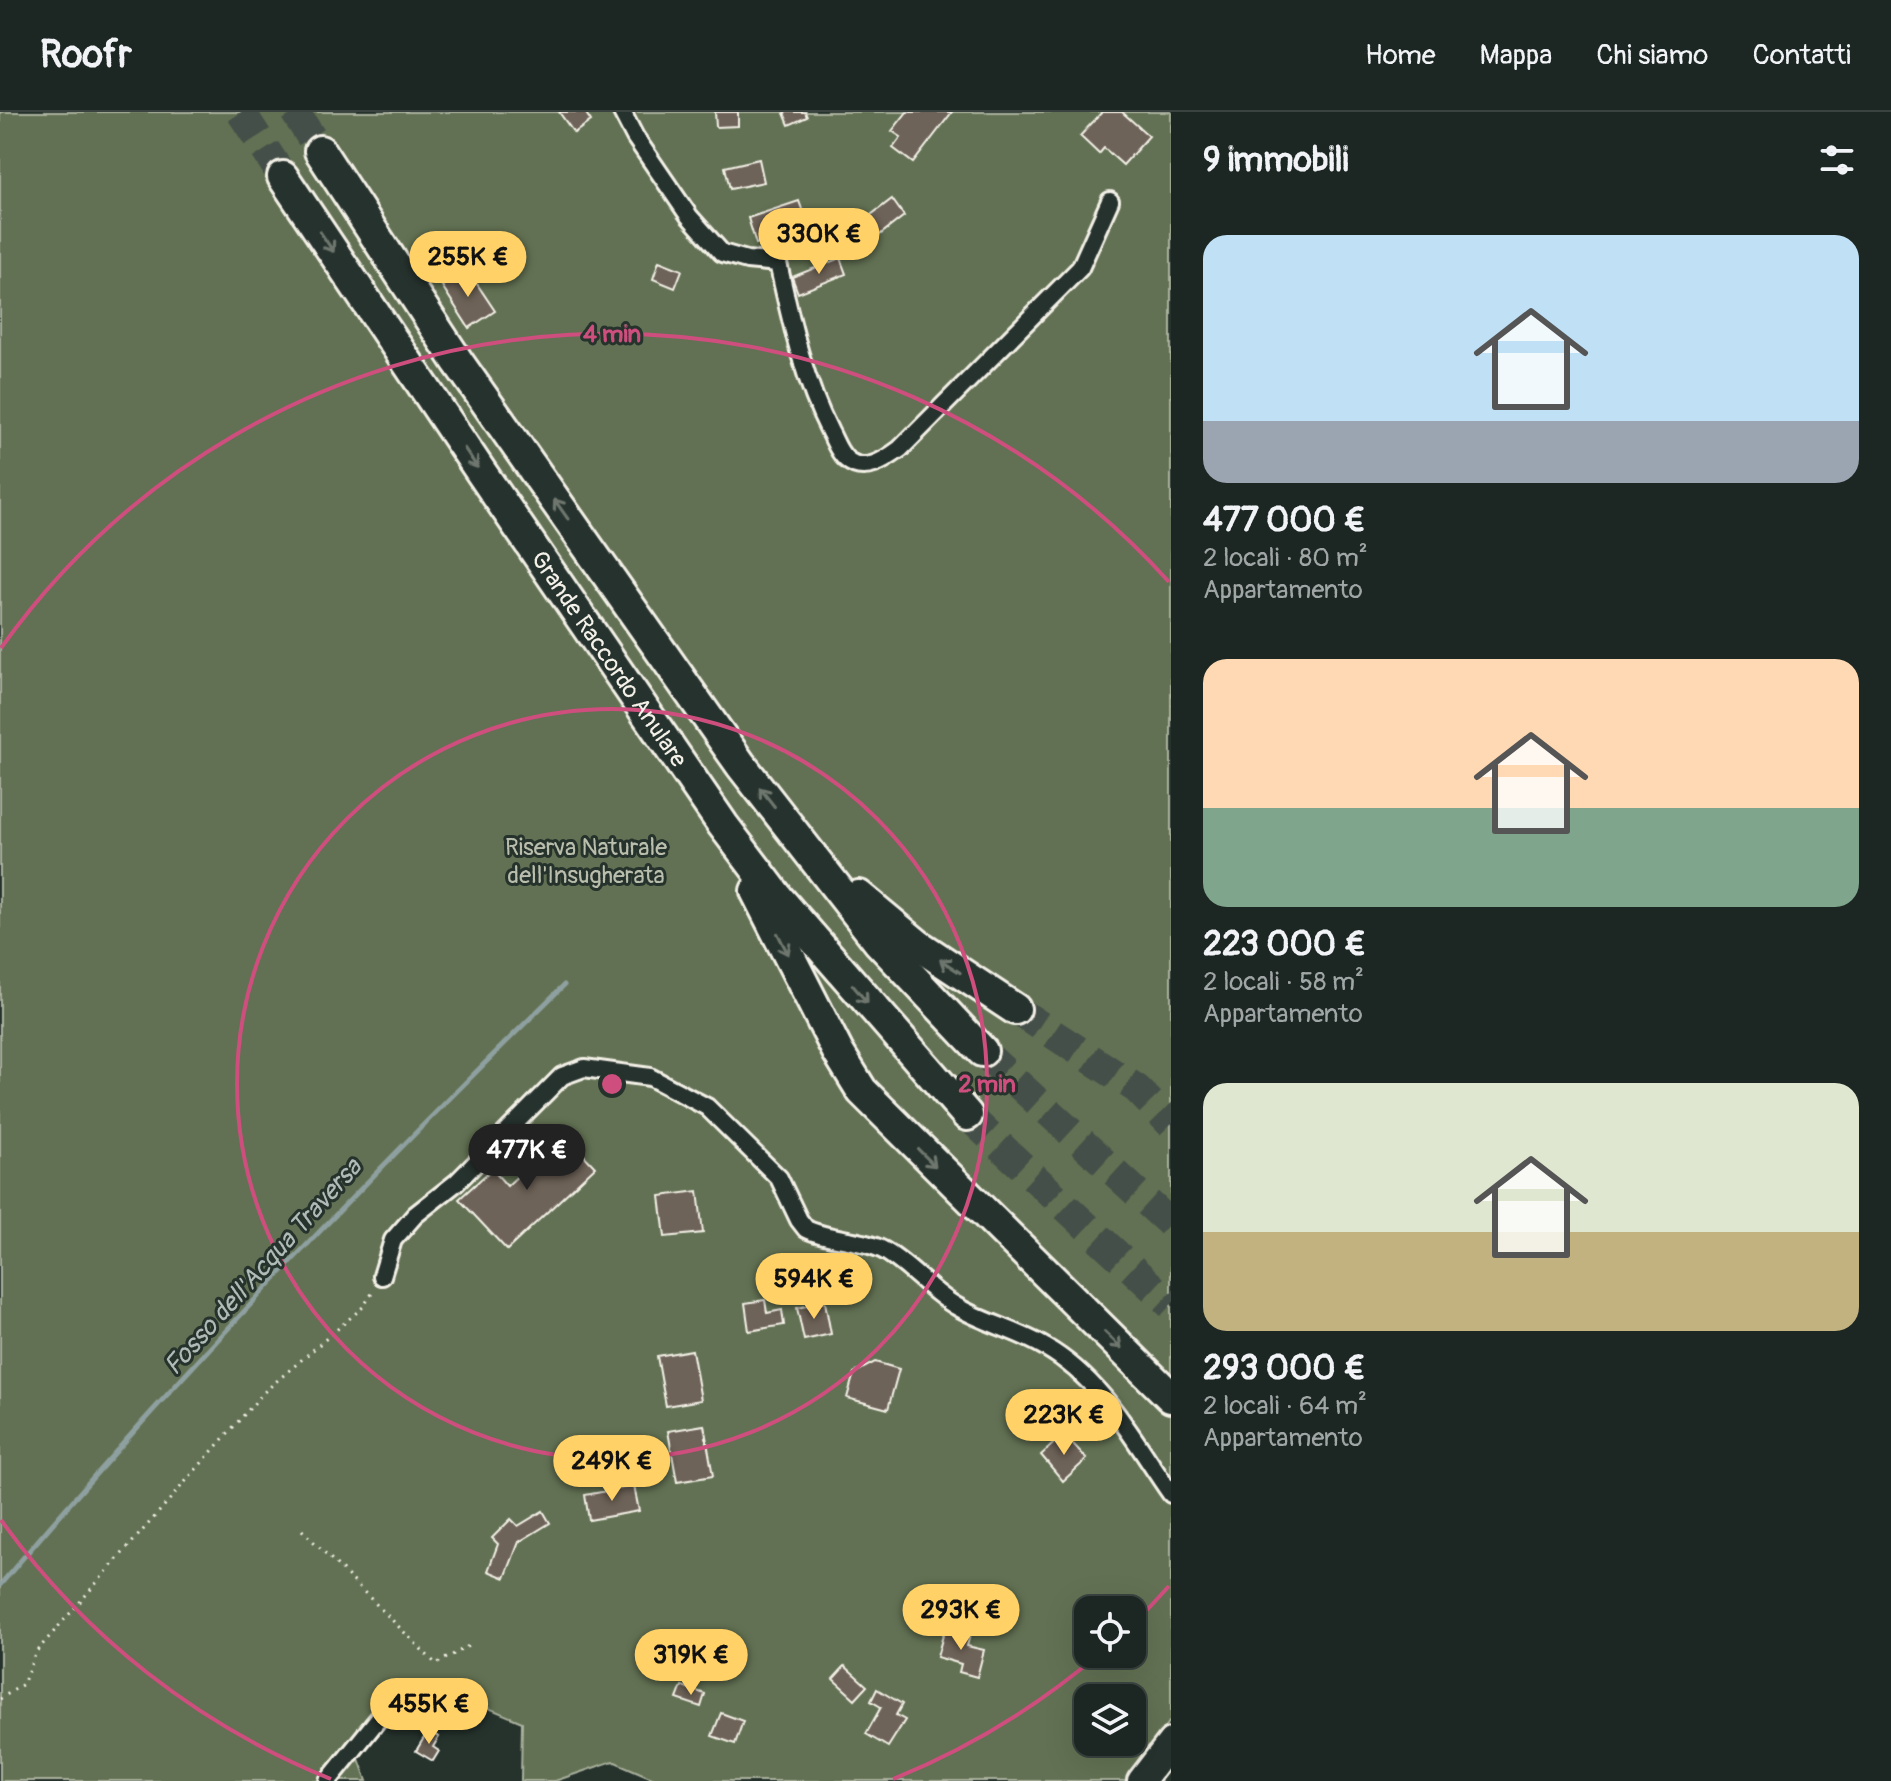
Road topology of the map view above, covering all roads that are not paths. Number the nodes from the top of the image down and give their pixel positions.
1 (622, 112) edge
2 (320, 151) tunnel mouth
3 (283, 177) tunnel mouth
4 (1110, 201) dead end
5 (723, 825) junction
6 (815, 859) junction
7 (1015, 1009) tunnel mouth
8 (982, 1051) tunnel mouth
9 (967, 1115) tunnel mouth
10 (382, 1276) road end
11 (1171, 1397) edge
12 (1171, 1494) edge
13 (383, 1713) dead end
14 (1171, 1742) edge
15 (328, 1781) edge
16 (1141, 1781) edge

1 - 4 street
6 -> 2 highway, Grande Raccordo Anulare
3 -> 5 highway, Grande Raccordo Anulare
5 -> 9 highway, Grande Raccordo Anulare
5 -> 11 highway
7 -> 6 highway
6 - 8 highway, Grande Raccordo Anulare
10 - 12 street
13 - 15 street
14 - 16 main road

